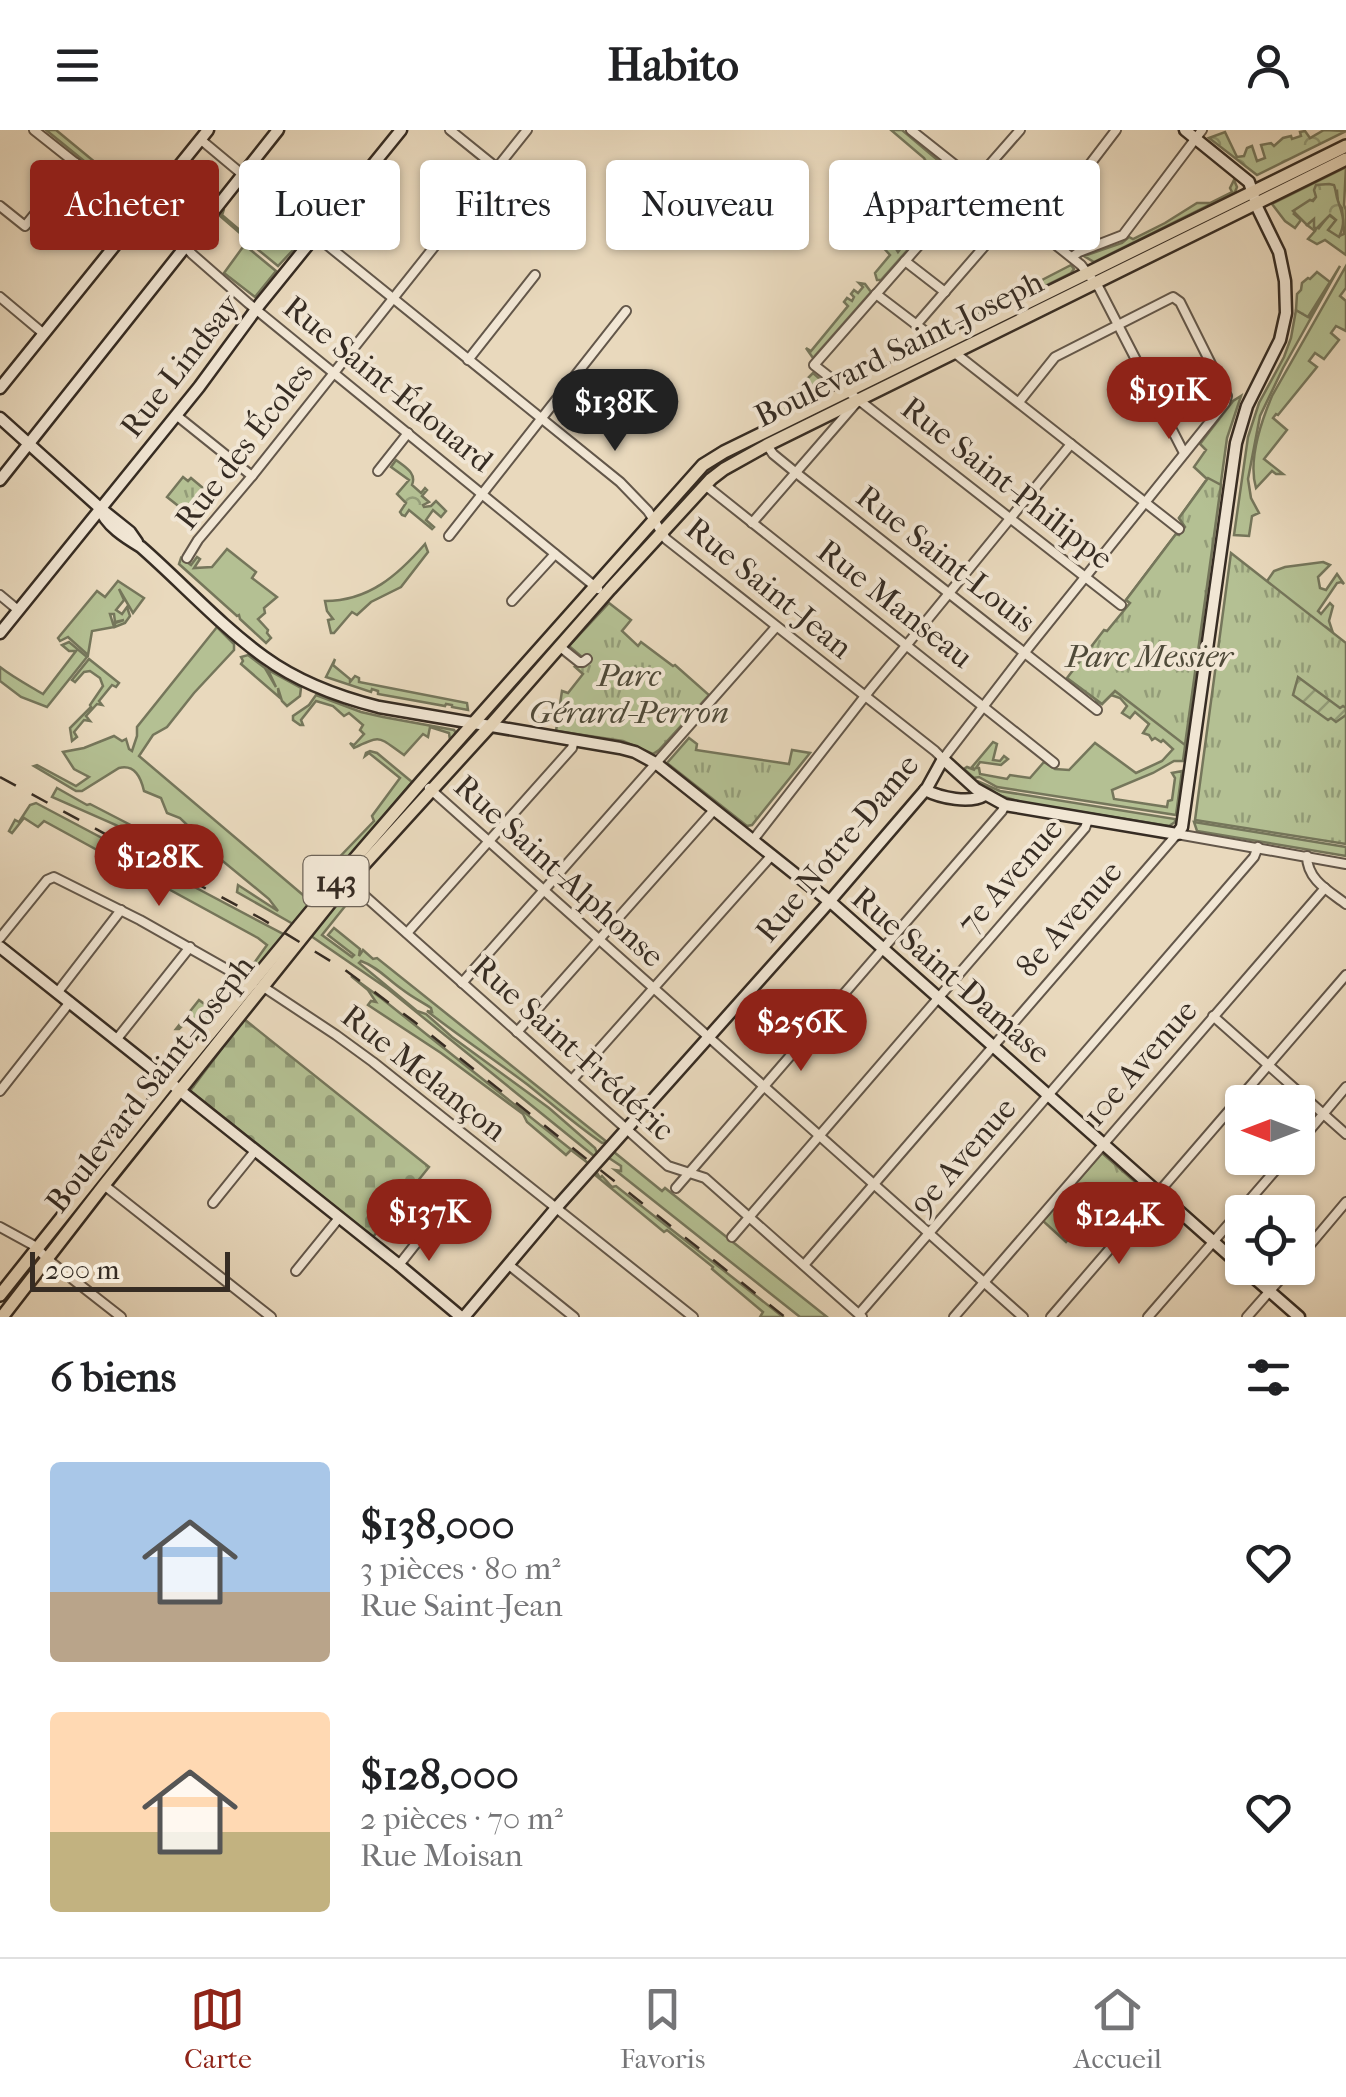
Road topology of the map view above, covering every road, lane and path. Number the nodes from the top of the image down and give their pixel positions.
1 (34, 130) edge
2 (278, 130) edge
3 (401, 130) edge
4 (450, 130) edge
5 (527, 130) edge
6 (911, 130) edge
7 (1020, 130) edge
8 (1116, 130) edge
9 (1185, 130) edge
10 (1199, 134) edge
11 (204, 135) edge
12 (1346, 146) edge
13 (1346, 158) edge
14 (72, 160) edge
15 (184, 160) edge
16 (254, 160) edge
17 (376, 160) edge
18 (487, 160) edge
19 (503, 160) edge
20 (949, 160) edge
21 (994, 160) edge
22 (1093, 160) edge
23 (239, 170) edge
24 (239, 179) edge
25 (1254, 198) junction
26 (219, 205) edge
27 (0, 206) edge
28 (30, 220) edge
29 (111, 250) edge
30 (184, 250) edge
31 (189, 250) edge
32 (303, 250) edge
33 (334, 250) edge
34 (431, 250) edge
35 (915, 250) edge
36 (981, 250) edge
37 (1063, 250) edge
38 (1072, 257) junction
39 (905, 261) junction
40 (535, 275) dead end
41 (1091, 278) junction
42 (945, 292) junction
43 (876, 294) junction
44 (0, 296) edge
45 (393, 298) junction
46 (256, 309) junction
47 (626, 311) dead end
48 (916, 325) junction
49 (1118, 325) junction
50 (44, 334) junction
51 (942, 344) junction
52 (955, 353) junction
53 (468, 360) junction
54 (334, 373) junction
55 (0, 388) edge
56 (847, 391) junction
57 (860, 400) junction
58 (1018, 402) junction
59 (176, 415) junction
60 (0, 418) edge
61 (541, 420) junction
62 (408, 433) junction
63 (28, 444) junction
64 (1071, 444) junction
65 (767, 445) junction
66 (1184, 453) junction
67 (378, 471) dead end
68 (795, 472) junction
69 (252, 476) junction
70 (0, 480) edge
71 (705, 485) junction
72 (482, 493) junction
73 (1146, 502) junction
74 (100, 508) junction
75 (1010, 518) junction
76 (654, 521) junction
77 (752, 523) junction
78 (1179, 529) dead end
79 (662, 533) junction
80 (449, 536) dead end
81 (556, 554) junction
82 (187, 558) dead end
83 (1085, 577) junction
84 (600, 591) junction
85 (949, 593) junction
86 (0, 595) edge
87 (512, 602) dead end
88 (1121, 605) dead end
89 (18, 610) junction
90 (776, 627) junction
91 (0, 633) edge
92 (907, 645) junction
93 (559, 646) junction
94 (1025, 652) junction
95 (586, 658) dead end
96 (865, 696) junction
97 (984, 706) junction
98 (1098, 710) dead end
99 (474, 724) junction
100 (490, 726) junction
101 (574, 740) junction
102 (942, 760) junction
103 (1054, 763) dead end
104 (657, 764) junction
105 (426, 785) junction
106 (925, 790) junction
107 (986, 795) junction
108 (1005, 805) junction
109 (714, 810) junction
110 (1088, 820) junction
111 (1177, 834) junction
112 (753, 840) junction
113 (488, 842) junction
114 (1258, 847) junction
115 (772, 855) junction
116 (1307, 856) junction
117 (1346, 864) edge
118 (348, 881) junction
119 (1324, 888) junction
120 (544, 891) junction
121 (830, 901) junction
122 (1346, 904) edge
123 (121, 910) junction
124 (407, 933) junction
125 (0, 938) edge
126 (599, 940) junction
127 (0, 947) edge
128 (190, 948) junction
129 (884, 948) junction
130 (1346, 975) edge
131 (462, 983) junction
132 (257, 985) junction
133 (653, 990) junction
134 (57, 992) junction
135 (939, 997) junction
136 (70, 1002) junction
137 (1214, 1016) junction
138 (517, 1032) junction
139 (708, 1038) junction
140 (116, 1040) junction
141 (993, 1046) junction
142 (1269, 1065) junction
143 (572, 1080) junction
144 (175, 1087) junction
145 (1346, 1087) edge
146 (764, 1088) junction
147 (0, 1091) edge
148 (1048, 1094) junction
149 (1323, 1114) junction
150 (1315, 1124) edge
151 (627, 1129) junction
152 (1346, 1134) edge
153 (819, 1136) junction
154 (1103, 1144) junction
155 (255, 1150) junction
156 (689, 1173) junction
157 (1271, 1175) edge
158 (874, 1184) junction
159 (104, 1185) junction
160 (676, 1188) dead end
161 (1158, 1192) junction
162 (456, 1194) dead end
163 (1346, 1202) edge
164 (214, 1203) dead end
165 (556, 1208) junction
166 (338, 1218) junction
167 (749, 1218) junction
168 (0, 1227) edge
169 (929, 1233) junction
170 (732, 1236) dead end
171 (1315, 1239) edge
172 (1213, 1241) junction
173 (37, 1248) junction
174 (1225, 1251) edge
175 (48, 1259) junction
176 (399, 1265) junction
177 (509, 1265) junction
178 (804, 1265) junction
179 (296, 1271) dead end
180 (984, 1282) junction
181 (1263, 1285) edge
182 (1275, 1285) edge
183 (1270, 1291) junction
184 (0, 1295) edge
185 (861, 1316) edge
186 (2, 1317) edge
187 (122, 1317) edge
188 (271, 1317) edge
189 (463, 1317) edge
190 (574, 1317) edge
191 (693, 1317) edge
192 (954, 1317) edge
193 (1023, 1317) edge
194 (1051, 1317) edge
195 (1148, 1317) edge
196 (1247, 1317) edge
197 (1299, 1317) edge

1 - 14 street, Rue Saint-Édouard
2 - 16 street
3 - 17 street, Rue Lindsay
4 - 18 street
5 - 19 street, Rue des Écoles
6 - 20 street
7 - 21 street
8 - 22 street
9 - 10 street
10 - 25 street
10 - 38 street
11 - 15 street
11 - 23 street, Rue Saint-Jean
12 - 25 main road, Boulevard Saint-Joseph / 143
13 - 25 main road, Boulevard Saint-Joseph / 143
24 - 26 street
25 - 41 main road, Boulevard Saint-Joseph / 143
25 - 111 street
27 - 28 street
29 - 50 street
30 - 63 street
31 - 46 street, Rue Saint-Édouard
32 - 46 street, Rue Lindsay
33 - 45 street, Rue Saint-Jean
34 - 45 street, Rue des Écoles
35 - 39 street
36 - 42 street
37 - 38 street
38 - 41 street
39 - 42 street
39 - 43 street
40 - 53 street
41 - 49 street
41 - 51 main road, Boulevard Saint-Joseph / 143
41 - 52 main road, Boulevard Saint-Joseph / 143
42 - 48 street
43 - 48 street
43 - 56 street, Rue Saint-Philippe
44 - 50 street
45 - 53 street, Rue Saint-Jean
45 - 54 street, Rue des Écoles
46 - 54 street, Rue Saint-Édouard
46 - 59 street, Rue Lindsay
47 - 61 street
48 - 51 street
49 - 58 street
49 - 66 street
49 - 66 street, Rue Notre-Dame
50 - 55 street
51 - 52 street
51 - 56 main road, Boulevard Saint-Joseph / 143
52 - 57 main road, Boulevard Saint-Joseph / 143
52 - 58 street
53 - 61 street, Rue Saint-Jean
54 - 62 street, Rue Saint-Édouard
54 - 69 street, Rue des Écoles
56 - 57 street, Rue Saint-Philippe
56 - 76 main road, Boulevard Saint-Joseph / 143
57 - 65 main road, Boulevard Saint-Joseph / 143
57 - 68 street
57 - 75 street, Rue Saint-Philippe
58 - 64 street
59 - 69 street
59 - 74 street, Rue Lindsay
60 - 63 street, Rue Saint-Damase
61 - 72 street
61 - 76 street, Rue Saint-Jean
62 - 67 street
62 - 72 street, Rue Saint-Édouard
63 - 70 street
63 - 74 street, Rue Saint-Damase
64 - 73 street
64 - 75 street
65 - 68 street, Rue Saint-Louis
65 - 71 main road, Boulevard Saint-Joseph / 143
66 - 73 street, Rue Notre-Dame
68 - 77 street
68 - 85 street, Rue Saint-Louis
69 - 82 street, Rue des Écoles
71 - 77 street, Rue Manseau
71 - 79 main road, Boulevard Saint-Joseph / 143
72 - 80 street
72 - 81 street, Rue Saint-Édouard
73 - 78 street
73 - 83 street, Rue Notre-Dame
74 - 89 street, Rue Lindsay
74 - 99 street, Rue Saint-Damase
75 - 83 street, Rue Saint-Philippe
75 - 85 street
76 - 79 street, Rue Saint-Jean
76 - 84 main road, Boulevard Saint-Joseph / 143
77 - 92 street, Rue Manseau
79 - 84 main road, Boulevard Saint-Joseph / 143
79 - 90 street, Rue Saint-Jean
81 - 84 street, Rue Saint-Édouard
81 - 87 street
83 - 88 street, Rue Saint-Philippe
83 - 94 street, Rue Notre-Dame
84 - 93 main road, Boulevard Saint-Joseph / 143
84 - 99 main road, Boulevard Saint-Joseph / 143
85 - 92 street
85 - 94 street, Rue Saint-Louis
86 - 89 street
89 - 91 street, Rue Lindsay
90 - 96 street, Rue Saint-Jean
90 - 104 street
92 - 96 street
92 - 97 street, Rue Manseau
93 - 95 street
93 - 100 main road, Boulevard Saint-Joseph / 143
94 - 97 street, Rue Notre-Dame
94 - 98 street, Rue Saint-Louis
96 - 102 street, Rue Saint-Jean
96 - 112 street
97 - 102 street, Rue Notre-Dame
97 - 103 street, Rue Manseau
99 - 100 street, Rue Saint-Damase
99 - 105 main road, Boulevard Saint-Joseph / 143
100 - 101 street, Rue Saint-Damase
100 - 105 main road, Boulevard Saint-Joseph / 143
101 - 104 street, Rue Saint-Damase
101 - 113 street
102 - 106 street, Rue Notre-Dame
102 - 107 street, Rue Saint-Jean
104 - 109 street, Rue Saint-Damase
104 - 120 street
105 - 113 street, Rue Saint-Alphonse
105 - 118 main road, Boulevard Saint-Joseph / 143
105 - 132 main road, Boulevard Saint-Joseph / 143
106 - 107 street
106 - 121 street, Rue Notre-Dame
107 - 108 street, Rue Saint-Jean
108 - 110 street, Rue Saint-Jean
108 - 129 street
109 - 112 street, Rue Saint-Damase
109 - 126 street
110 - 111 street, Rue Saint-Jean
110 - 135 street, 7e Avenue
111 - 114 street, Rue Saint-Jean
111 - 141 street, 8e Avenue
112 - 115 street, Rue Saint-Damase
113 - 120 street, Rue Saint-Alphonse
113 - 124 street
114 - 116 street, Rue Saint-Jean
114 - 148 street, 9e Avenue
115 - 121 street, Rue Saint-Damase
115 - 133 street
116 - 117 street, Rue Saint-Jean
116 - 119 street
118 - 124 street, Rue Saint-Frédéric
118 - 132 main road, Boulevard Saint-Joseph / 143
119 - 122 street
119 - 137 street, 10e Avenue
120 - 126 street, Rue Saint-Alphonse
120 - 131 street
121 - 129 street, Rue Saint-Damase
121 - 139 street, Rue Notre-Dame
123 - 125 street, Rue Melançon
123 - 128 street, Rue Melançon
123 - 134 street
124 - 131 street, Rue Saint-Frédéric
126 - 133 street, Rue Saint-Alphonse
126 - 138 street
127 - 134 street
128 - 132 street, Rue Melançon
128 - 140 street
129 - 135 street, Rue Saint-Damase
129 - 146 street
130 - 142 street
131 - 138 street, Rue Saint-Frédéric
132 - 144 main road, Boulevard Saint-Joseph / 143
132 - 165 street, Rue Melançon
133 - 139 street, Rue Saint-Alphonse
133 - 143 street
134 - 136 street
135 - 141 street, Rue Saint-Damase
135 - 153 street, 7e Avenue
136 - 140 street
136 - 147 street
137 - 142 street
137 - 154 street, 10e Avenue
138 - 143 street, Rue Saint-Frédéric
139 - 146 street, Rue Saint-Alphonse
139 - 151 street, Rue Notre-Dame
140 - 144 street
141 - 148 street, Rue Saint-Damase
141 - 158 street, 8e Avenue
142 - 149 street
142 - 161 street
143 - 151 street, Rue Saint-Frédéric
144 - 155 street
144 - 159 main road, Boulevard Saint-Joseph / 143
144 - 173 main road, Boulevard Saint-Joseph / 143
145 - 149 street
146 - 153 street, Rue Saint-Alphonse
146 - 156 street
148 - 154 street, Rue Saint-Damase
148 - 169 street, 9e Avenue
149 - 150 street
149 - 152 street
151 - 156 street, Rue Saint-Frédéric
151 - 165 street, Rue Notre-Dame
153 - 158 street, Rue Saint-Alphonse
153 - 167 street, 7e Avenue
154 - 161 street, Rue Saint-Damase
154 - 180 street, 10e Avenue
155 - 164 street
155 - 166 street
156 - 160 street
156 - 167 street, Rue Saint-Frédéric
157 - 172 street
158 - 169 street, Rue Saint-Alphonse
158 - 178 street, 8e Avenue
159 - 175 main road, Boulevard Saint-Joseph / 143
159 - 188 street
161 - 172 street, Rue Saint-Damase
161 - 194 street
162 - 176 street
163 - 171 street
165 - 177 street, Rue Notre-Dame
165 - 191 street, Rue Melançon
166 - 176 street
166 - 179 street
167 - 170 street, 7e Avenue
167 - 178 street, Rue Saint-Frédéric
168 - 173 street
169 - 180 street, Rue Saint-Alphonse
169 - 185 street, 9e Avenue
172 - 174 street, Rue Saint-Damase
172 - 195 street
173 - 175 street
173 - 184 main road, Boulevard Saint-Joseph / 143
175 - 186 main road, Boulevard Saint-Joseph / 143
175 - 187 street
176 - 189 street
177 - 189 street, Rue Notre-Dame
177 - 190 street
178 - 185 street, Rue Saint-Frédéric
180 - 192 street, 10e Avenue
180 - 193 street, Rue Saint-Alphonse
181 - 183 street, Rue Saint-Damase
182 - 183 street
183 - 196 street
183 - 197 street, Rue Saint-Damase

